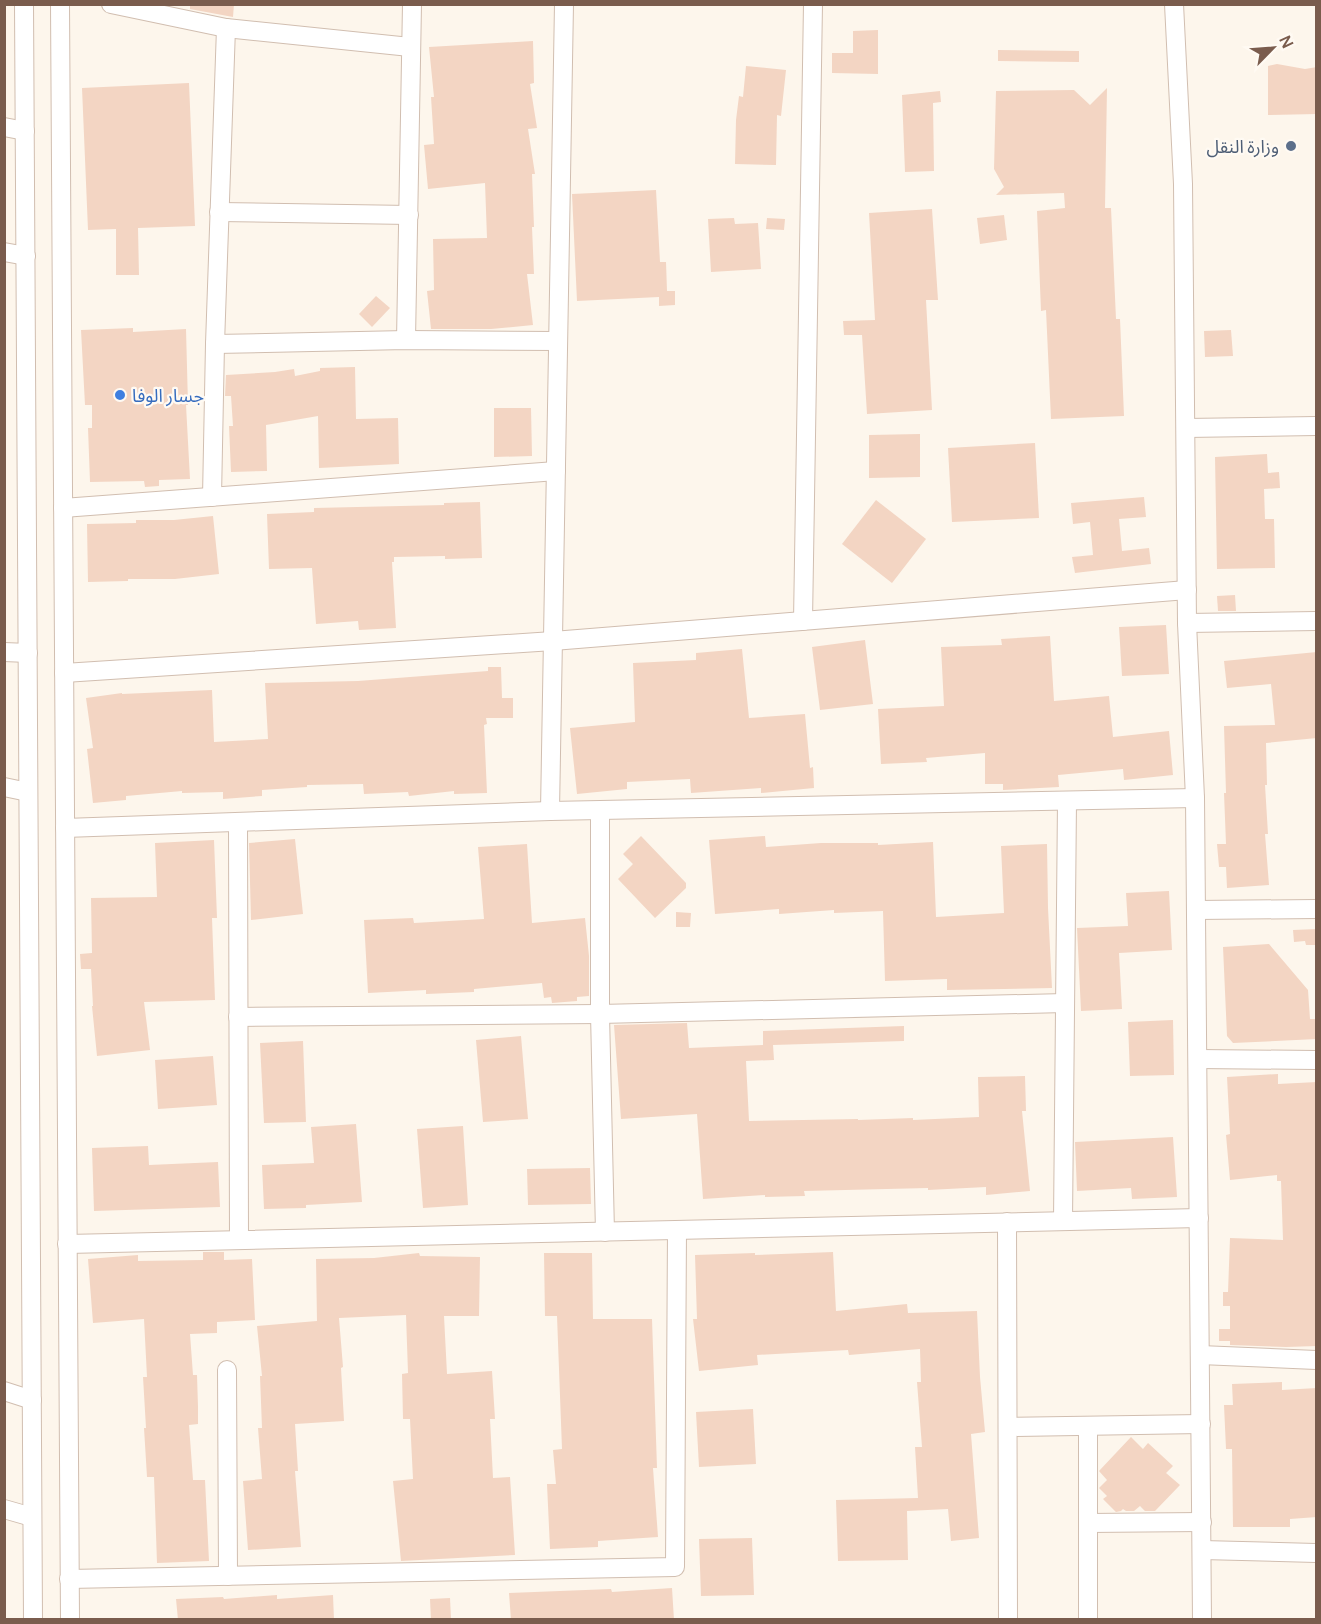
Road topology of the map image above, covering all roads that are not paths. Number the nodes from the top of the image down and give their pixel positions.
1 (24, 4) edge
2 (60, 4) edge
3 (111, 4) edge
4 (412, 4) edge
5 (564, 4) edge
6 (813, 4) edge
7 (1174, 4) edge
8 (226, 28) junction
9 (410, 47) junction
10 (4, 127) edge
11 (25, 131) junction
12 (219, 212) junction
13 (408, 215) junction
14 (4, 252) edge
15 (26, 256) junction
16 (406, 340) junction
17 (558, 341) junction
18 (215, 344) junction
19 (1317, 426) edge
20 (1186, 428) junction
21 (556, 471) junction
22 (212, 496) junction
23 (63, 508) junction
24 (1187, 590) junction
25 (803, 621) junction
26 (1317, 621) edge
27 (1187, 623) junction
28 (553, 641) junction
29 (4, 652) edge
30 (28, 653) junction
31 (64, 673) junction
32 (4, 787) edge
33 (28, 792) junction
34 (1195, 798) junction
35 (1067, 801) junction
36 (550, 811) junction
37 (600, 811) junction
38 (238, 822) junction
39 (65, 828) junction
40 (1317, 909) edge
41 (1196, 910) junction
42 (1065, 1003) junction
43 (600, 1014) junction
44 (238, 1017) junction
45 (1198, 1059) junction
46 (1317, 1060) edge
47 (1199, 1218) junction
48 (1063, 1221) junction
49 (1007, 1222) junction
50 (677, 1230) junction
51 (605, 1232) junction
52 (239, 1240) junction
53 (67, 1244) junction
54 (1200, 1355) junction
55 (1317, 1360) edge
56 (227, 1370) dead end
57 (4, 1391) edge
58 (32, 1400) junction
59 (1201, 1424) junction
60 (1008, 1426) junction
61 (1088, 1426) junction
62 (4, 1509) edge
63 (32, 1517) junction
64 (1202, 1522) junction
65 (1088, 1524) junction
66 (1202, 1550) junction
67 (1317, 1553) edge
68 (228, 1576) junction
69 (69, 1579) junction
70 (33, 1620) edge
71 (70, 1620) edge
72 (1008, 1620) edge
73 (1088, 1620) edge
74 (1203, 1620) edge

1 - 11 street
2 - 23 street
3 - 8 street
4 - 9 street
5 - 17 street
6 - 25 street
7 - 20 street
8 - 9 street
8 - 12 street
9 - 13 street
10 - 11 street
11 - 15 street
12 - 13 street
12 - 18 street
13 - 16 street
14 - 15 street
15 - 30 street
16 - 17 street
16 - 18 street
17 - 21 street
18 - 22 street
19 - 20 street
20 - 24 street
21 - 22 street
21 - 28 street
22 - 23 street
23 - 31 street
24 - 25 street
24 - 27 street
25 - 28 street
26 - 27 street
27 - 34 street
28 - 31 street
28 - 36 street
29 - 30 street
30 - 33 street
31 - 39 street
32 - 33 street
33 - 58 street
34 - 35 street
34 - 41 street
35 - 37 street
35 - 42 street
36 - 37 street
36 - 38 street
37 - 43 street
38 - 39 street
38 - 44 street
39 - 53 street
40 - 41 street
41 - 45 street
42 - 43 street
42 - 48 street
43 - 44 street
43 - 51 street
44 - 52 street
45 - 46 street
45 - 47 street
47 - 48 street
47 - 54 street
48 - 49 street
49 - 50 street
49 - 60 street
50 - 51 street
50 - 68 street
51 - 52 street
52 - 53 street
53 - 69 street
54 - 55 street
54 - 59 street
56 - 68 street
57 - 58 street
58 - 63 street
59 - 61 street
59 - 64 street
60 - 61 street
60 - 72 street
61 - 65 street
62 - 63 street
63 - 70 street
64 - 65 street
64 - 66 street
65 - 73 street
66 - 67 street
66 - 74 street
68 - 69 street
69 - 71 street

